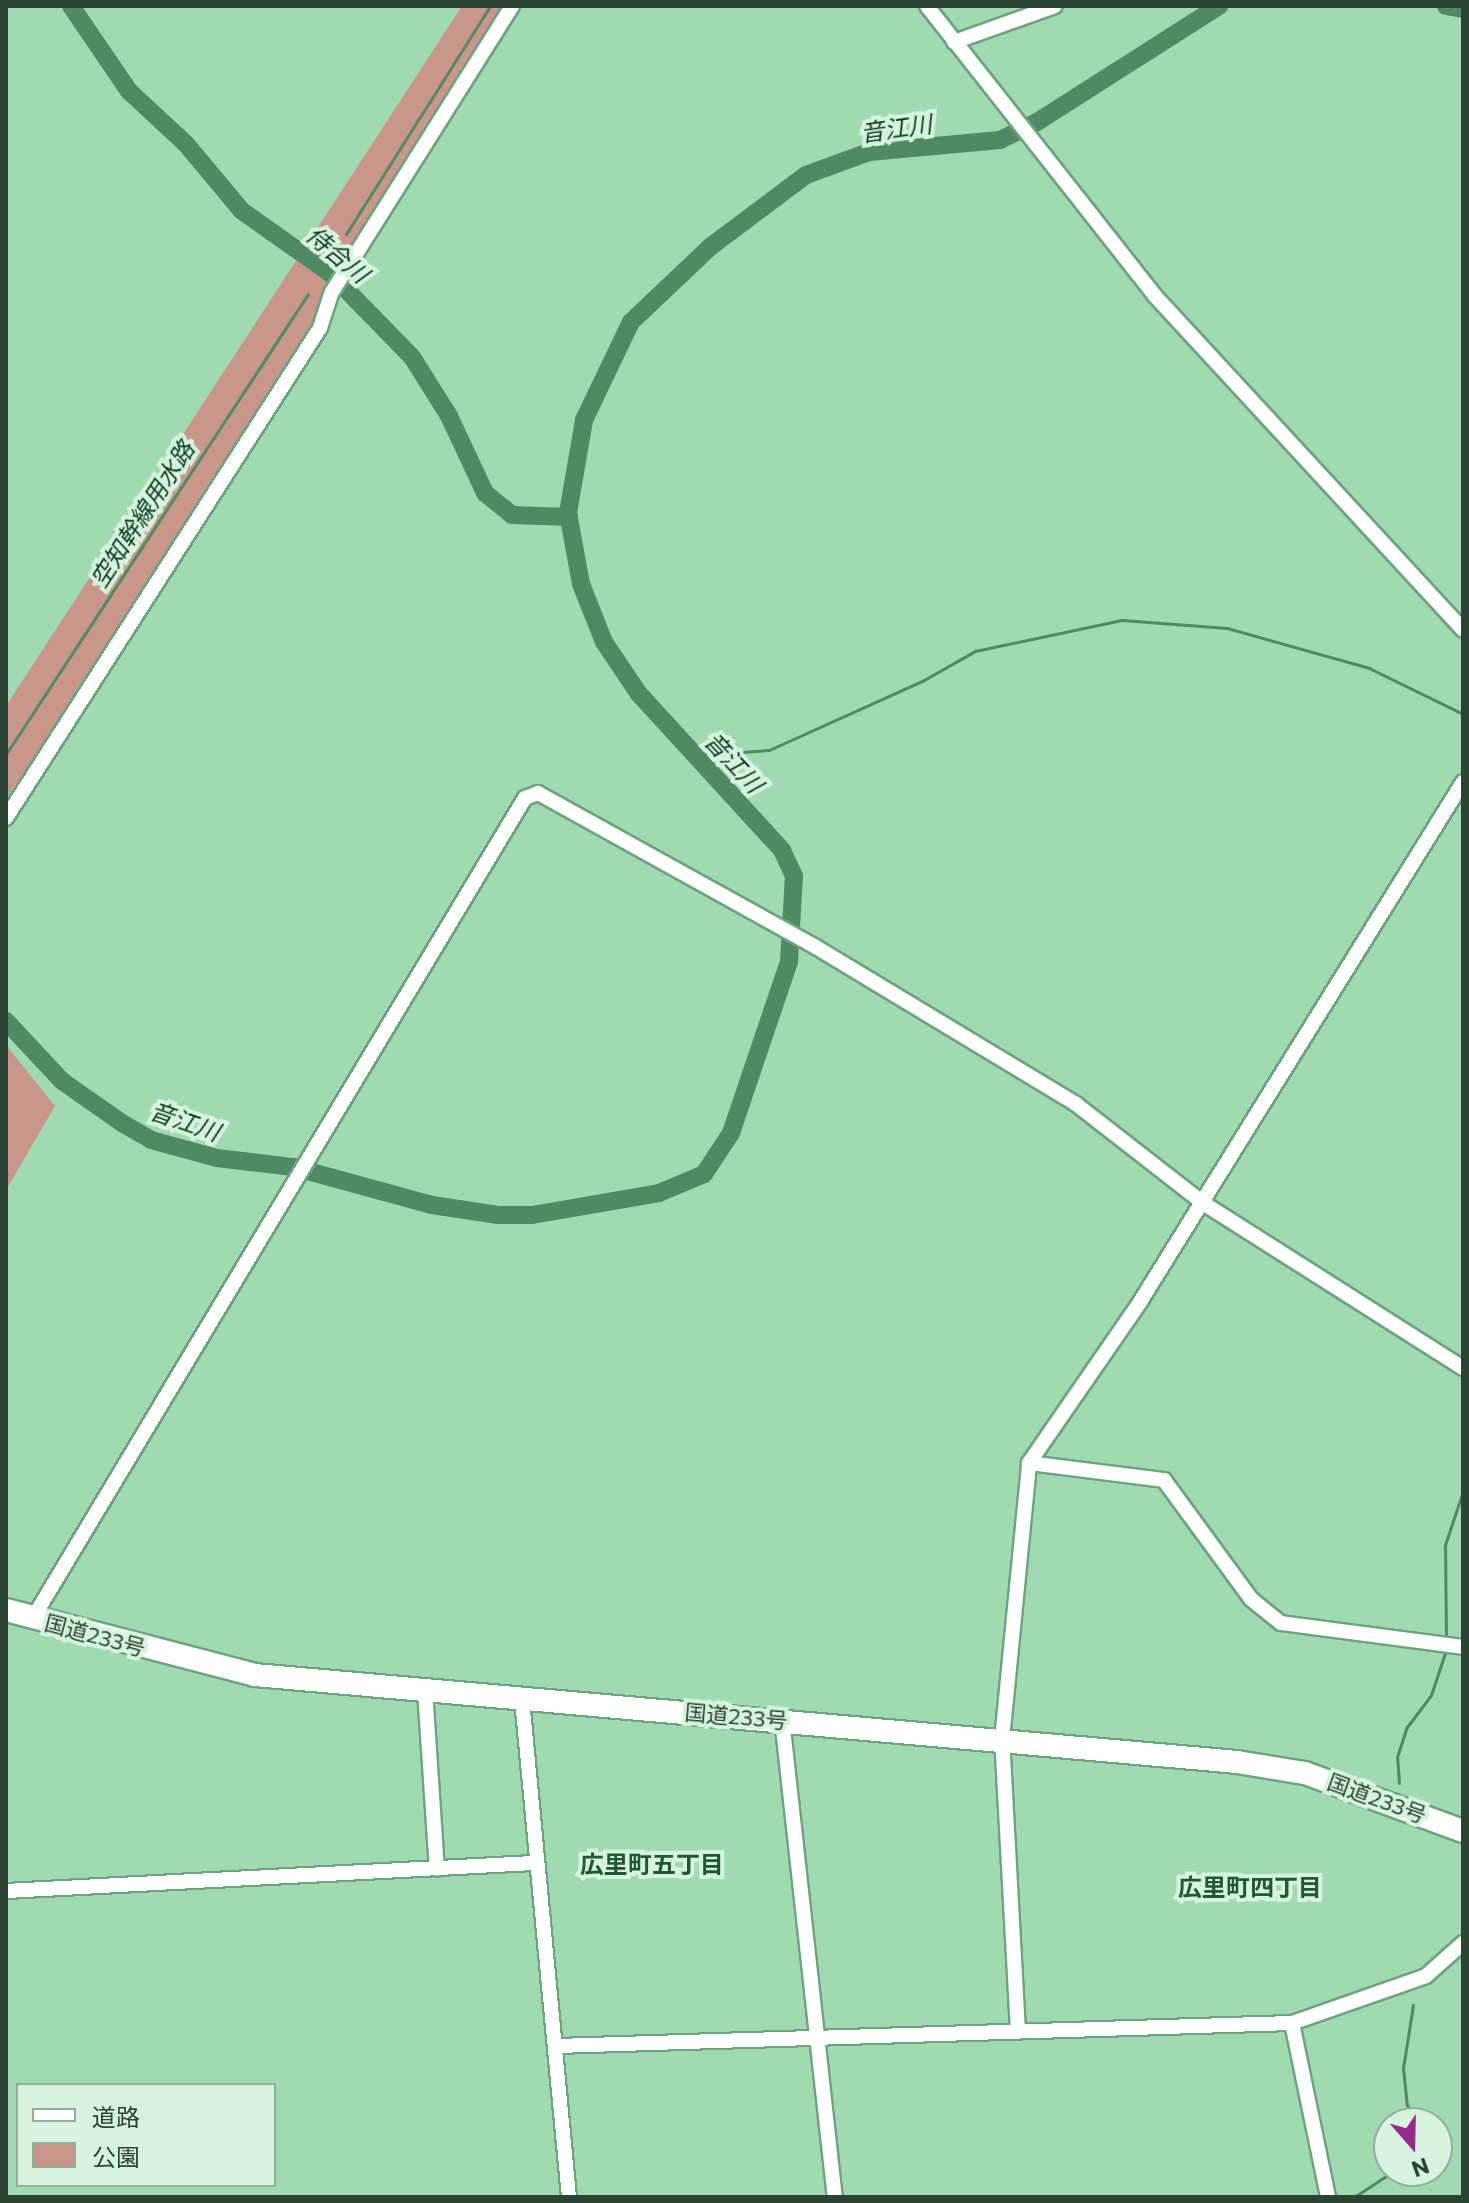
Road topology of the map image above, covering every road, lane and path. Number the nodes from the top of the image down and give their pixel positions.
1 (512, 6) edge
2 (927, 6) edge
3 (1055, 6) edge
4 (954, 42) junction
5 (1463, 630) edge
6 (1463, 782) edge
7 (6, 818) edge
8 (1203, 1203) junction
9 (1463, 1368) edge
10 (1029, 1463) junction
11 (6, 1610) edge
12 (33, 1618) junction
13 (1463, 1647) edge
14 (425, 1690) junction
15 (522, 1699) junction
16 (782, 1719) junction
17 (1002, 1740) junction
18 (1463, 1831) edge
19 (534, 1863) junction
20 (437, 1869) junction
21 (6, 1891) edge
22 (1463, 1943) edge
23 (1292, 2023) junction
24 (1018, 2032) junction
25 (816, 2035) junction
26 (556, 2046) junction
27 (569, 2197) edge
28 (835, 2197) edge
29 (1328, 2197) edge

1 - 7 street
2 - 4 street
3 - 4 street
4 - 5 street
6 - 8 street
8 - 9 street
8 - 10 street
8 - 12 street
10 - 13 street
10 - 17 street
11 - 12 highway, 国道233号
12 - 14 highway, 国道233号
14 - 15 highway, 国道233号
14 - 20 street
15 - 16 highway, 国道233号
15 - 19 street
16 - 17 highway, 国道233号
16 - 25 street
17 - 18 highway, 国道233号
17 - 24 street
19 - 20 street
19 - 26 street
20 - 21 street
22 - 23 street
23 - 24 street
23 - 29 street
24 - 25 street
25 - 26 street
25 - 28 street
26 - 27 street

